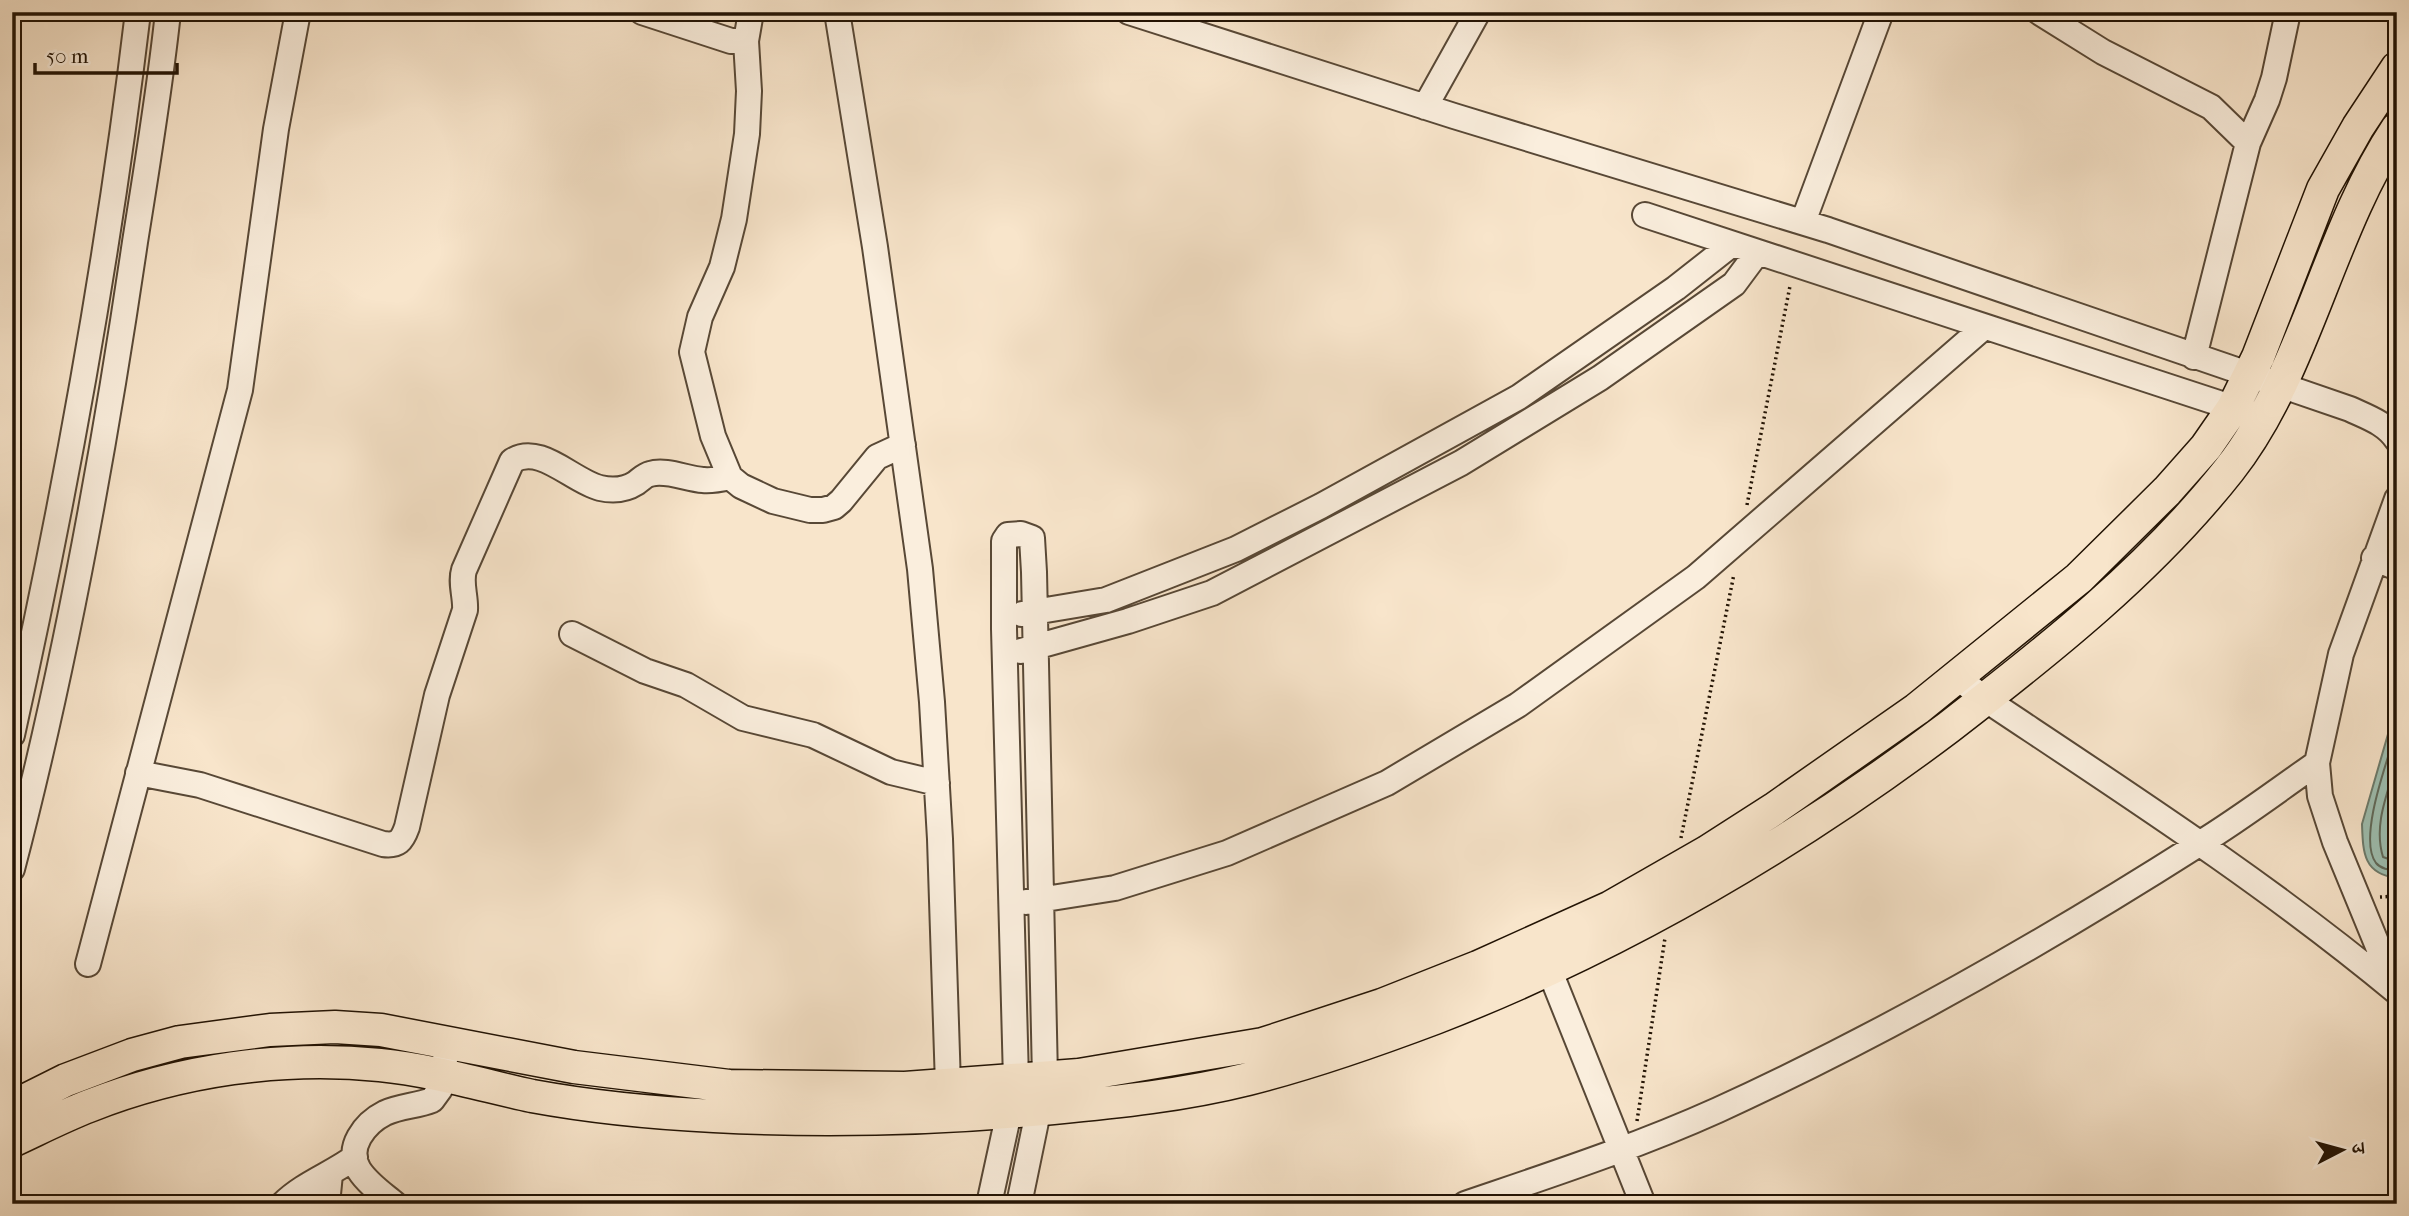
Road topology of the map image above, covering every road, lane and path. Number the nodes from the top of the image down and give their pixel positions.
1 (138, 12) edge
2 (168, 12) edge
3 (298, 12) edge
4 (642, 12) edge
5 (751, 12) edge
6 (837, 12) edge
7 (1129, 12) edge
8 (1478, 12) edge
9 (1881, 12) edge
10 (2039, 12) edge
11 (2287, 12) edge
12 (746, 41) junction
13 (2397, 68) edge
14 (1425, 107) junction
15 (2397, 129) edge
16 (2248, 143) junction
17 (1645, 215) dead end
18 (1803, 222) junction
19 (1732, 244) junction
20 (1757, 253) junction
21 (1984, 327) junction
22 (2194, 357) junction
23 (2264, 380) junction
24 (2248, 413) junction
25 (2397, 440) edge
26 (903, 445) junction
27 (730, 477) junction
28 (2397, 499) edge
29 (2374, 558) junction
30 (2397, 568) edge
31 (1035, 611) junction
32 (1004, 618) junction
33 (572, 634) dead end
34 (1035, 648) junction
35 (1004, 656) junction
36 (1957, 677) junction
37 (1985, 699) junction
38 (12, 735) edge
39 (2317, 763) junction
40 (138, 773) junction
41 (937, 783) junction
42 (2201, 843) junction
43 (12, 869) edge
44 (1041, 900) junction
45 (1011, 904) junction
46 (1670, 908) junction
47 (1544, 955) junction
48 (2389, 961) edge
49 (88, 964) dead end
50 (2397, 992) edge
51 (448, 1042) junction
52 (442, 1076) junction
53 (1030, 1079) junction
54 (948, 1085) junction
55 (27, 1092) edge
56 (12, 1107) edge
57 (1040, 1109) junction
58 (1007, 1112) junction
59 (12, 1141) edge
60 (1627, 1147) junction
61 (355, 1157) junction
62 (330, 1174) junction
63 (283, 1204) edge
64 (327, 1204) edge
65 (395, 1204) edge
66 (989, 1204) edge
67 (1019, 1204) edge
68 (1465, 1204) edge
69 (1643, 1204) edge

1 - 38 street
2 - 43 street
3 - 40 street
4 - 12 street
5 - 12 street
6 - 26 street
7 - 14 street
8 - 14 street
9 - 18 street
10 - 16 street
11 - 16 street
12 - 27 street
13 - 23 main road
14 - 18 street
15 - 23 main road
16 - 22 street
17 - 19 street
18 - 22 street
19 - 20 street
19 - 31 street
20 - 21 street
20 - 34 street
21 - 24 street
21 - 44 street
22 - 23 street
23 - 24 main road
23 - 25 street
24 - 36 main road
24 - 37 main road
26 - 27 street
26 - 41 street
27 - 40 street
28 - 29 street
29 - 30 street
29 - 39 street
31 - 32 street
31 - 32 street
31 - 34 street
32 - 35 street
33 - 41 street
34 - 35 street
34 - 44 street
35 - 45 street
36 - 37 street
36 - 47 main road
37 - 42 street
37 - 46 main road
39 - 42 street
39 - 48 street
40 - 49 street
41 - 54 street
42 - 50 street
42 - 60 street
44 - 45 street
44 - 53 street
45 - 53 street
46 - 47 main road
46 - 60 path
47 - 53 main road
47 - 57 main road
47 - 60 street
48 - 50 street
51 - 52 street
51 - 54 main road
51 - 55 main road
52 - 58 main road
52 - 59 main road
52 - 61 street
53 - 54 main road
53 - 57 street
53 - 58 street
55 - 56 main road
57 - 58 main road
57 - 67 street
58 - 66 street
60 - 68 street
60 - 69 street
61 - 62 street
61 - 65 street
62 - 63 street
62 - 64 street

